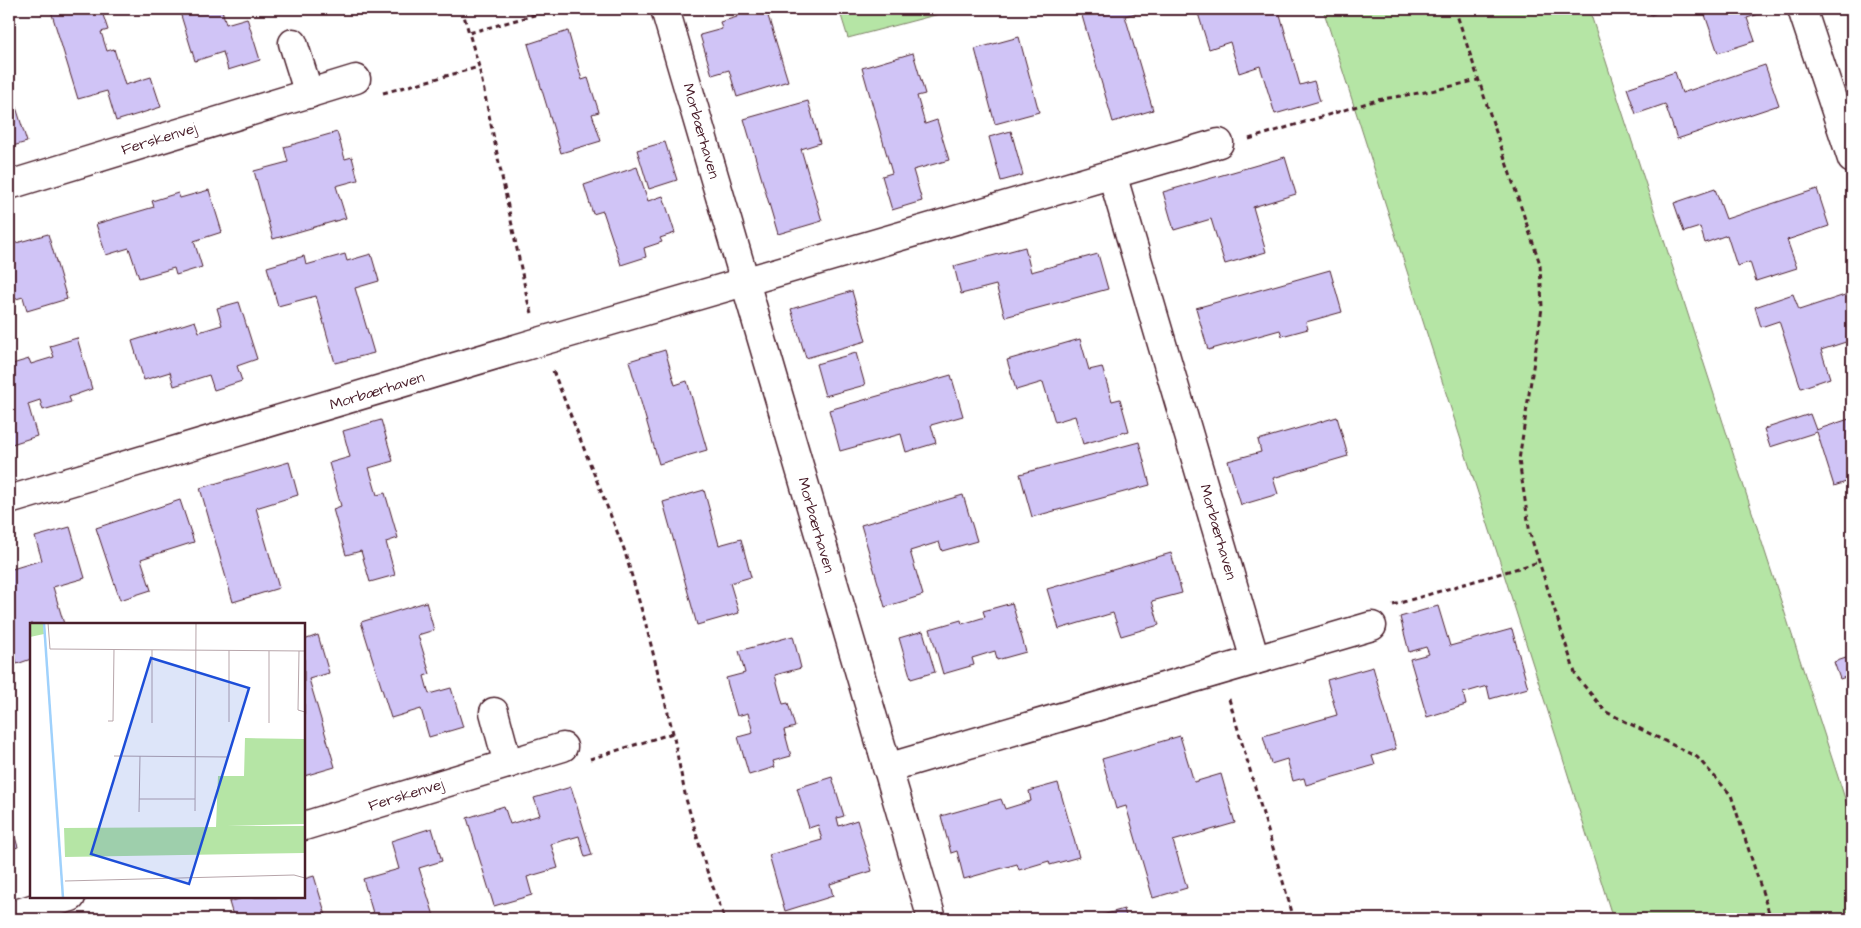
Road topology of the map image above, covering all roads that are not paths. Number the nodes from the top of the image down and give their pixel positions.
1 (665, 9) edge
2 (1802, 9) edge
3 (293, 43) dead end
4 (356, 78) road end
5 (308, 94) junction
6 (1219, 143) road end
7 (1852, 159) edge
8 (1112, 174) junction
9 (9, 184) edge
10 (745, 282) junction
11 (9, 500) edge
12 (1372, 626) road end
13 (1255, 660) junction
14 (494, 712) dead end
15 (563, 747) road end
16 (508, 764) junction
17 (888, 768) junction
18 (305, 826) edge
19 (68, 898) edge
20 (9, 916) edge
21 (932, 919) edge

1 - 10 street, Morbærhaven
2 - 7 street
3 - 5 street
4 - 5 street, Ferskenvej
5 - 9 street, Ferskenvej
6 - 8 street, Morbærhaven
8 - 10 street, Morbærhaven
8 - 13 street, Morbærhaven
10 - 11 street, Morbærhaven
10 - 17 street, Morbærhaven
12 - 13 street
13 - 17 street
14 - 16 street
15 - 16 street, Ferskenvej
16 - 18 street, Ferskenvej
17 - 21 street, Morbærhaven
19 - 20 street

